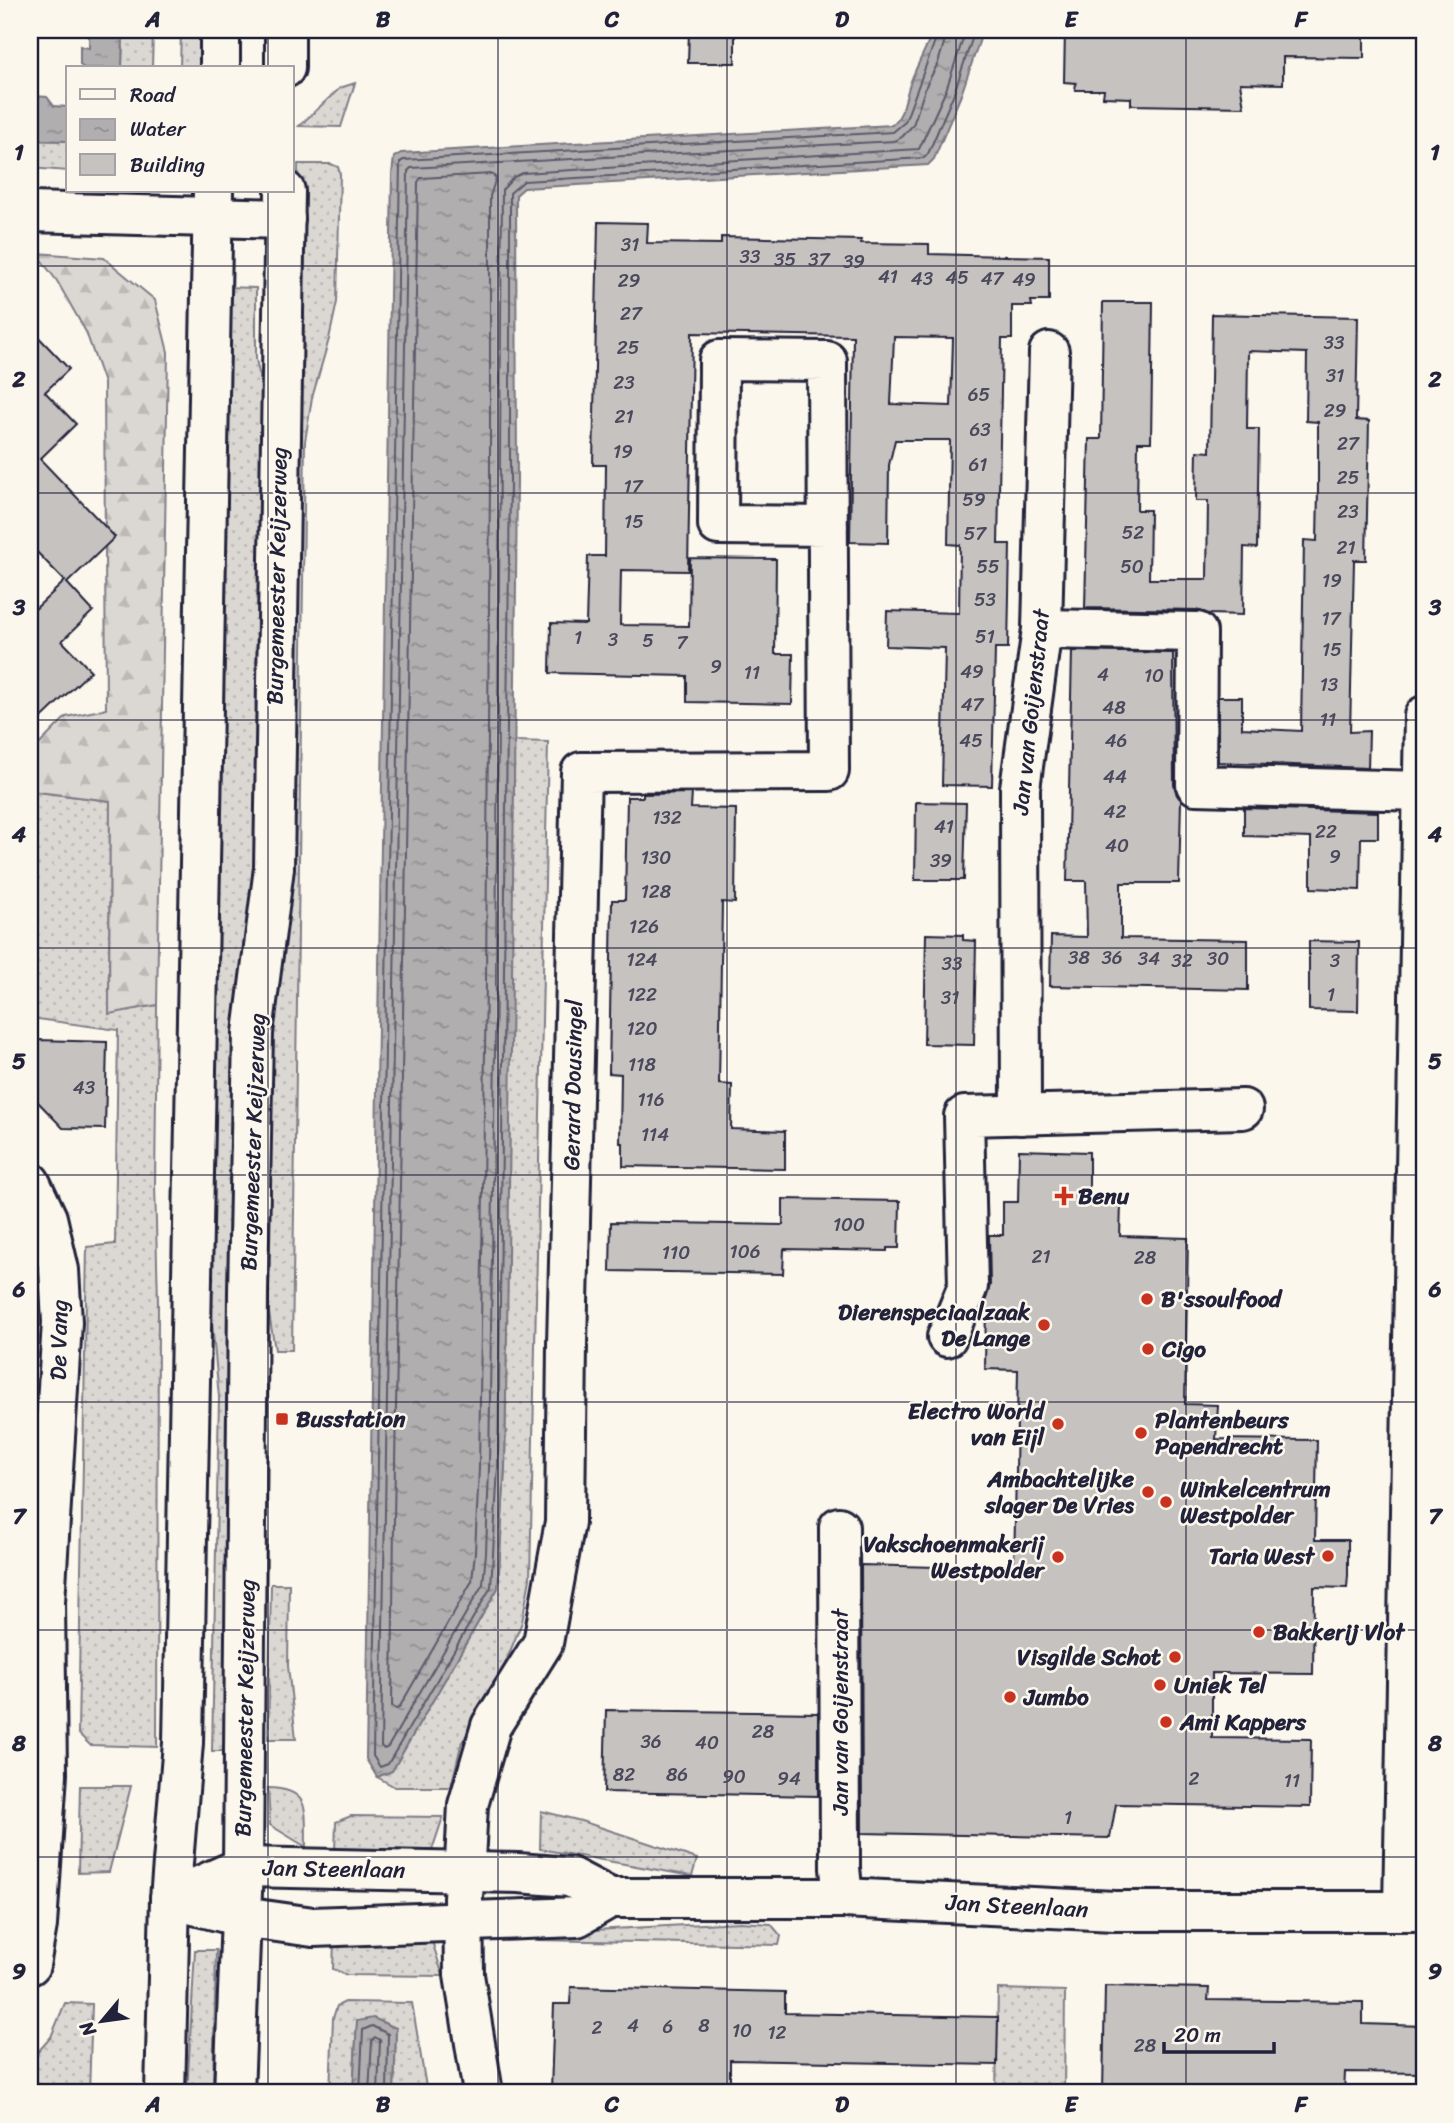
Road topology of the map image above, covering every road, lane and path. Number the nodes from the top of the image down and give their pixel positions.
1 (220, 30) edge
2 (285, 30) edge
3 (220, 66) edge
4 (285, 66) edge
5 (212, 204) edge
6 (285, 205) edge
7 (30, 212) edge
8 (1049, 352) dead end
9 (828, 526) junction
10 (1042, 629) junction
11 (1424, 716) edge
12 (1423, 791) edge
13 (1243, 1109) dead end
14 (1021, 1115) junction
15 (30, 1182) edge
16 (1419, 1267) edge
17 (947, 1337) dead end
18 (839, 1527) dead end
19 (38, 1599) edge
20 (243, 1867) junction
21 (465, 1871) junction
22 (841, 1883) junction
23 (610, 1898) junction
24 (170, 1899) junction
25 (1413, 1911) edge
26 (242, 1917) junction
27 (464, 1922) junction
28 (30, 1965) edge
29 (165, 2093) edge
30 (234, 2093) edge
31 (483, 2093) edge

1 - 3 street
2 - 4 street
5 - 6 street
5 - 7 street
5 - 24 street
6 - 20 street, Burgemeester Keijzerweg
8 - 10 street, Jan van Goijenstraat
9 - 9 street, Gerard Dousingel
9 - 21 street, Gerard Dousingel
10 - 12 street
10 - 14 street, Jan van Goijenstraat
11 - 12 street
12 - 16 street
13 - 14 street
14 - 17 street
15 - 19 street, De Vang
16 - 25 street
18 - 22 street, Jan van Goijenstraat
19 - 28 street, De Vang
20 - 21 street, Jan Steenlaan
20 - 24 street, Jan Steenlaan
20 - 26 street, Burgemeester Keijzerweg
21 - 23 street, Jan Steenlaan
21 - 27 street
22 - 23 street, Jan Steenlaan
22 - 25 street, Jan Steenlaan
23 - 27 street, Jan Steenlaan
24 - 26 street, Jan Steenlaan
24 - 29 street
26 - 27 street, Jan Steenlaan
26 - 30 street, Burgemeester Keijzerweg
27 - 31 street

